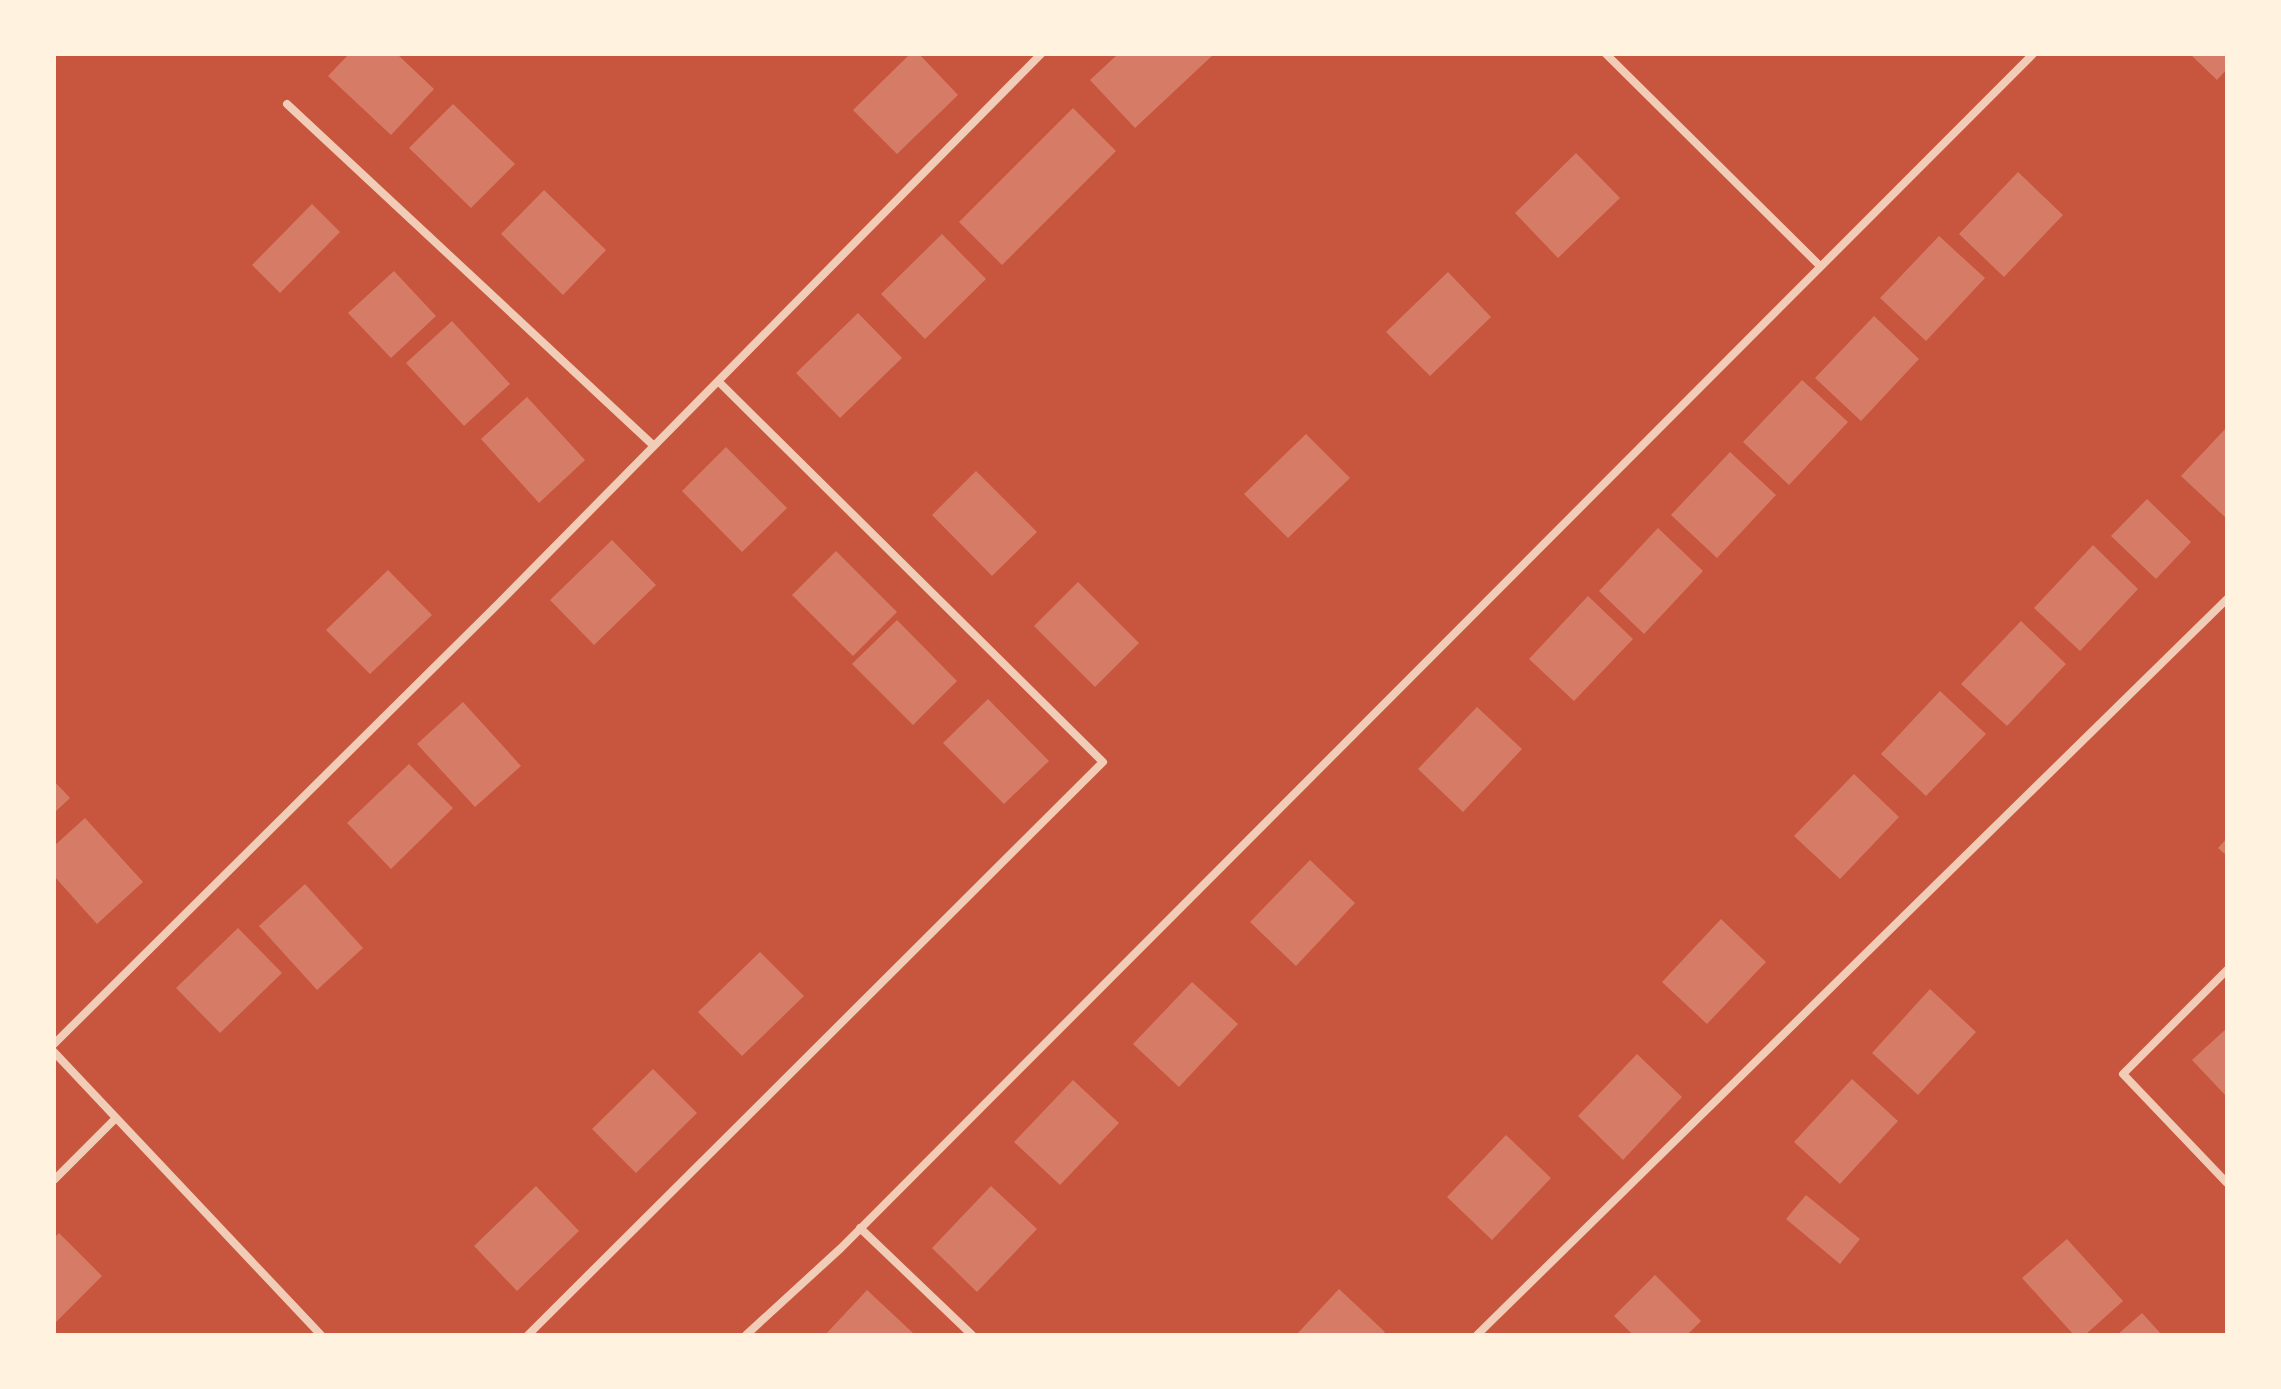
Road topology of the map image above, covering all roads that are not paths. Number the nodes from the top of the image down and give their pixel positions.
1 (1041, 54) edge
2 (1606, 54) edge
3 (2033, 54) edge
4 (287, 104) dead end
5 (1819, 265) junction
6 (718, 381) junction
7 (654, 446) junction
8 (2227, 599) edge
9 (2227, 970) edge
10 (54, 1044) edge
11 (54, 1052) edge
12 (116, 1118) junction
13 (54, 1180) edge
14 (2227, 1183) edge
15 (860, 1228) junction
16 (321, 1335) edge
17 (528, 1335) edge
18 (746, 1335) edge
19 (972, 1335) edge
20 (1477, 1335) edge

1 - 6 street
2 - 5 street
3 - 5 street
4 - 7 street
5 - 15 street
6 - 7 street
6 - 17 street
7 - 10 street
8 - 20 street
9 - 14 street
11 - 12 street
12 - 13 street
12 - 16 street
15 - 18 street
15 - 19 street

